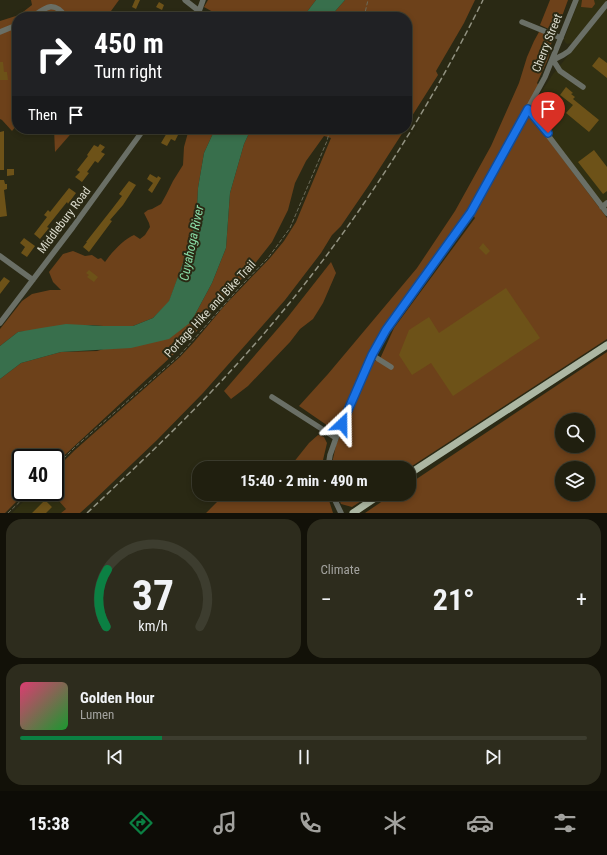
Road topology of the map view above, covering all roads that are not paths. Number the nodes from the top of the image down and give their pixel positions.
1 (185, 0) edge
2 (203, 0) edge
3 (576, 0) edge
4 (607, 4) edge
5 (199, 11) joint
6 (39, 12) edge
7 (62, 12) edge
8 (522, 22) dead end
9 (12, 27) edge
10 (0, 32) edge
11 (561, 38) junction
12 (553, 60) junction
13 (583, 88) dead end
14 (528, 109) junction
15 (140, 134) edge
16 (605, 205) edge
17 (607, 213) edge
18 (0, 256) edge
19 (34, 280) junction
20 (0, 323) edge
21 (607, 344) edge
22 (372, 355) junction
23 (391, 368) dead end
24 (272, 397) dead end
25 (336, 438) junction
26 (329, 461) edge
27 (416, 469) edge
28 (335, 501) edge
29 (371, 501) edge
30 (341, 513) edge
31 (353, 513) edge

1 - 5 street
2 - 5 street
3 - 11 street, Cherry Street
4 - 12 street
6 - 7 street
8 - 11 street
9 - 10 street
11 - 12 street, Cherry Street
12 - 13 street
12 - 14 street, Cherry Street
14 - 16 street
14 - 22 street, Cherry Street
15 - 19 street, Middlebury Road
16 - 17 street
18 - 19 street
19 - 20 street, Middlebury Road
21 - 27 main road
22 - 23 street
22 - 25 street, Cherry Street
24 - 25 street
25 - 26 street, Cherry Street
28 - 30 street
29 - 31 main road

